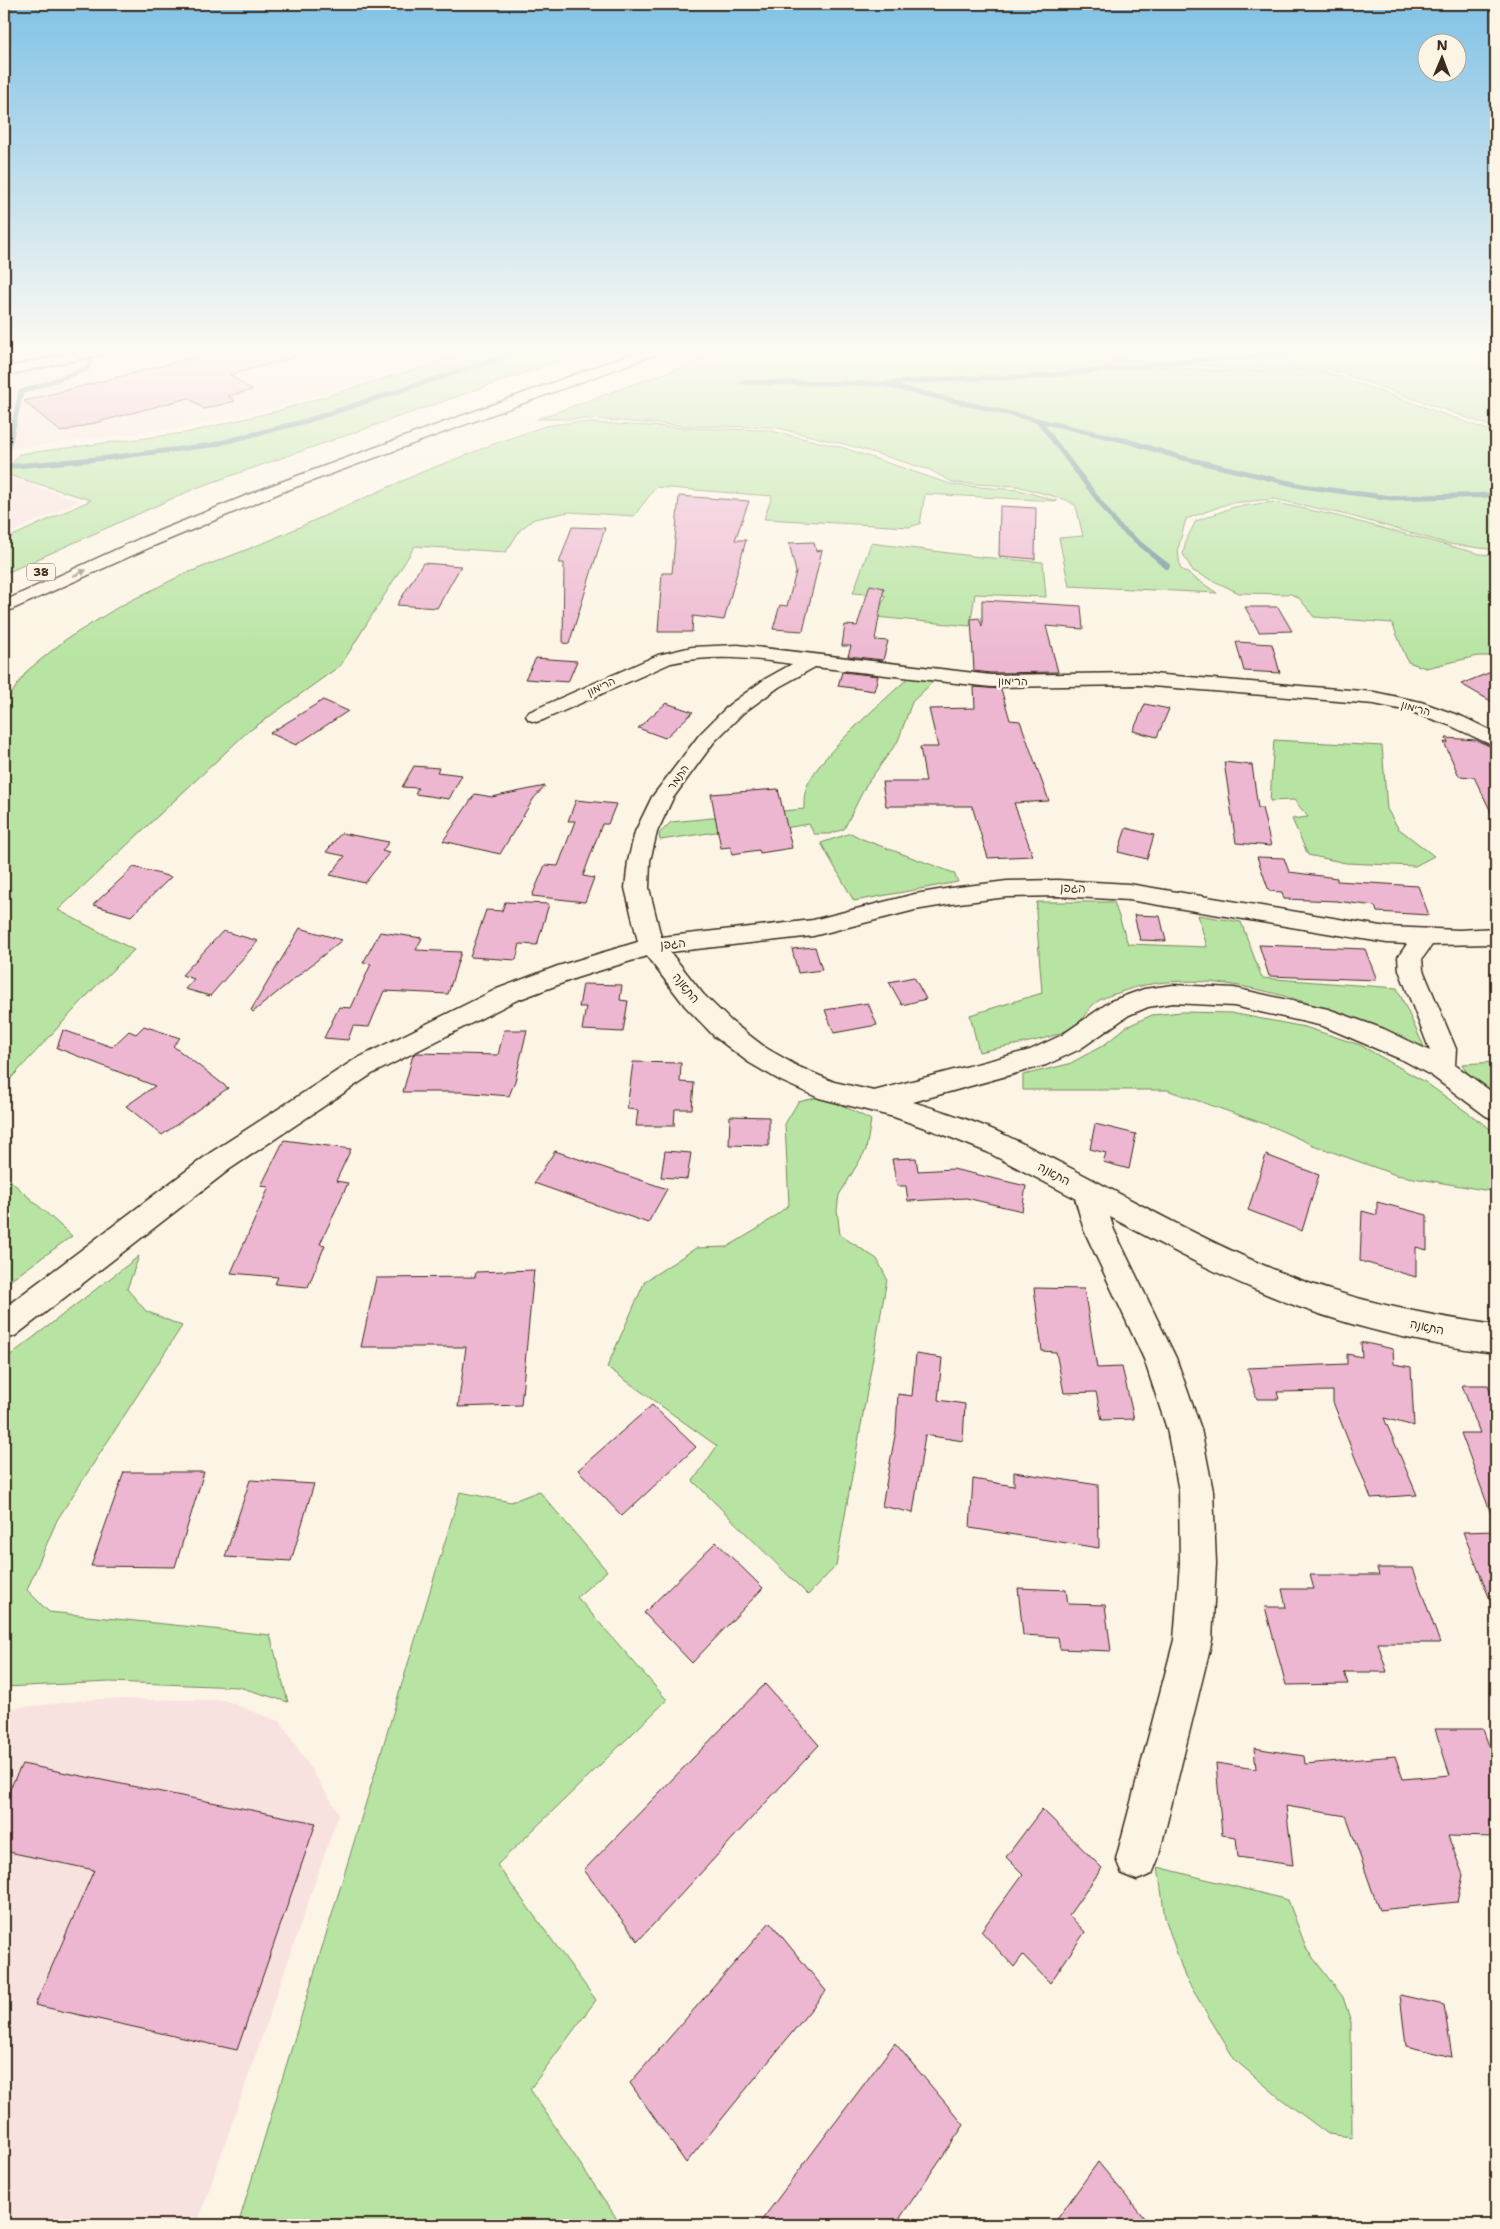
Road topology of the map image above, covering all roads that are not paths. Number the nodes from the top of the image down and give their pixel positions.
1 (371, 454) edge
2 (4, 608) edge
3 (812, 661) junction
4 (536, 716) dead end
5 (1496, 741) edge
6 (1496, 936) edge
7 (1423, 938) junction
8 (651, 946) junction
9 (1441, 1069) junction
10 (874, 1102) junction
11 (1496, 1108) edge
12 (1087, 1191) junction
13 (4, 1326) edge
14 (1496, 1339) edge
15 (1137, 1858) dead end

2 -> 1 main road, 38
3 - 4 main road, הרימון
3 - 5 main road, הרימון
3 - 8 main road, התמר
6 - 7 main road, הגפן
7 - 8 main road, הגפן
7 - 9 main road
8 - 10 main road, התאנה
8 - 13 main road, הגפן
9 - 10 main road
9 - 11 main road
10 - 12 main road, התאנה
12 - 14 main road, התאנה
12 - 15 main road

